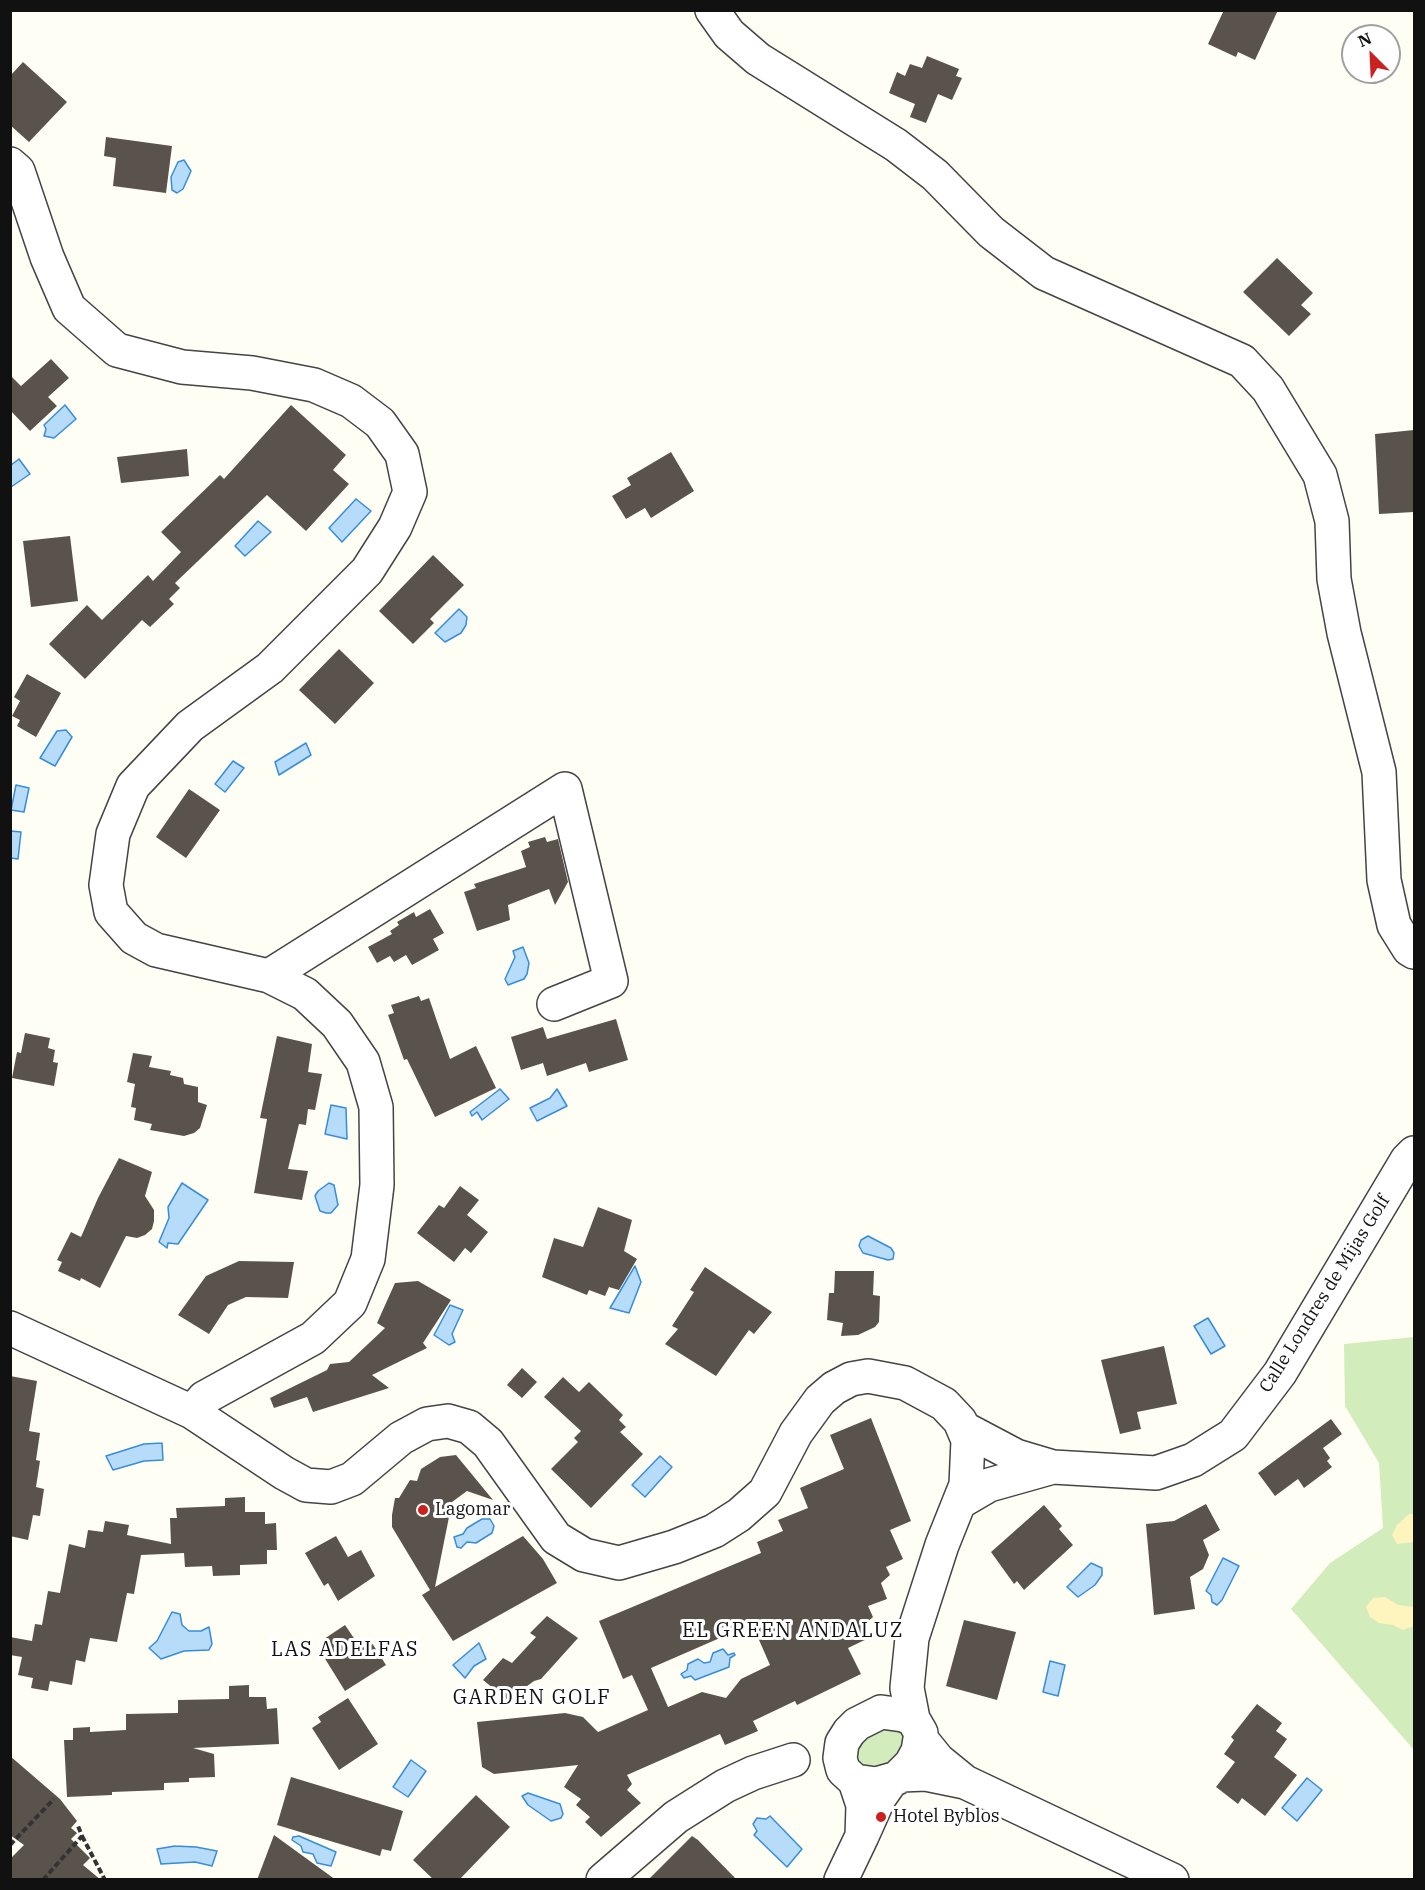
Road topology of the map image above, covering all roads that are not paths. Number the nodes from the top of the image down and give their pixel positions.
1 (712, 10) edge
2 (10, 164) edge
3 (1414, 951) edge
4 (269, 976) junction
5 (554, 1004) dead end
6 (1414, 1153) edge
7 (10, 1328) edge
8 (192, 1412) junction
9 (965, 1429) junction
10 (1053, 1467) junction
11 (960, 1502) junction
12 (917, 1729) junction
13 (849, 1732) junction
14 (793, 1760) junction
15 (849, 1776) junction
16 (896, 1778) junction
17 (965, 1782) junction
18 (862, 1836) junction
19 (603, 1880) edge
20 (841, 1880) edge
21 (1172, 1880) edge

1 - 3 street
2 - 4 street
4 - 5 street
4 - 8 street
6 - 10 street, Calle Londres de Mijas Golf
7 - 8 street
8 - 9 street
9 - 10 street, Calle Londres de Mijas Golf
9 - 11 street
10 - 11 street
11 - 12 street
12 - 13 street
12 - 16 street
12 - 17 street
13 - 14 street
13 - 15 street
14 - 15 street
14 - 19 street
15 - 16 street
15 - 18 street
16 - 17 street
16 - 18 street
17 - 21 street
18 - 20 street

